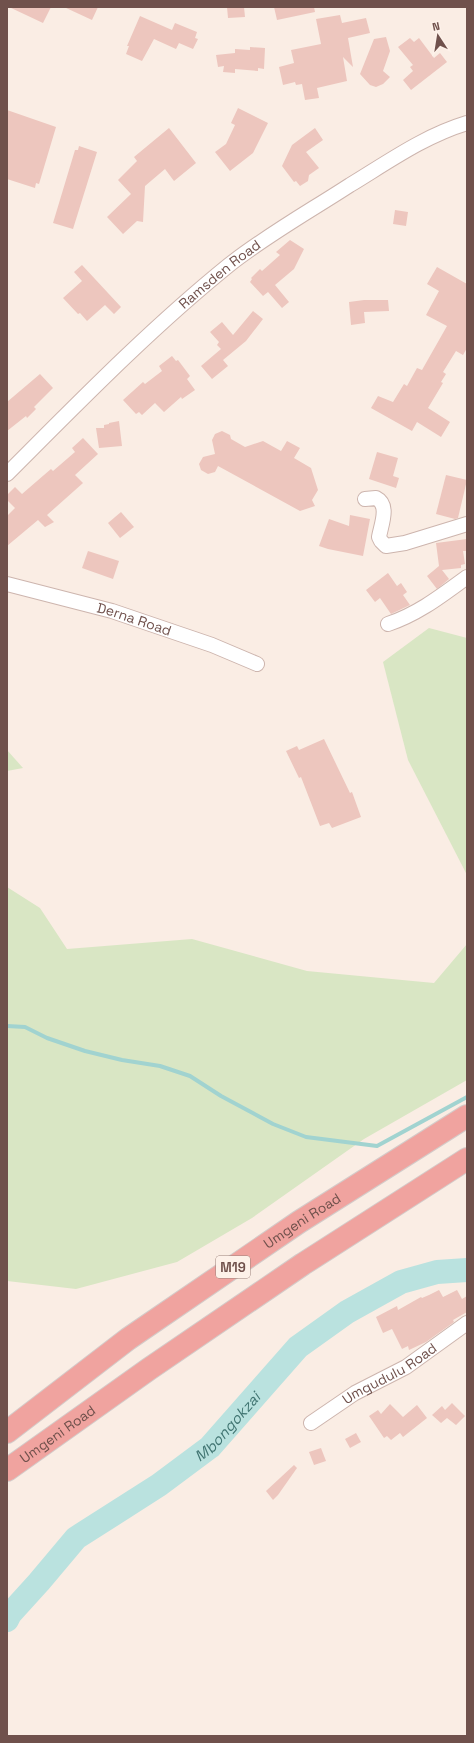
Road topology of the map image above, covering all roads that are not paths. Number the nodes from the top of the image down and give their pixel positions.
1 (467, 123) edge
2 (7, 474) edge
3 (365, 500) dead end
4 (467, 524) edge
5 (467, 577) edge
6 (7, 584) edge
7 (388, 624) dead end
8 (257, 664) dead end
9 (467, 1116) edge
10 (467, 1159) edge
11 (467, 1323) edge
12 (311, 1422) dead end
13 (7, 1432) edge
14 (7, 1470) edge

1 - 2 street, Ramsden Road
3 - 4 street
5 - 7 street
6 - 8 street, Derna Road
9 - 13 highway, Umgeni Road / M19
10 - 14 highway, Umgeni Road / M19
11 - 12 street, Umgudulu Road

